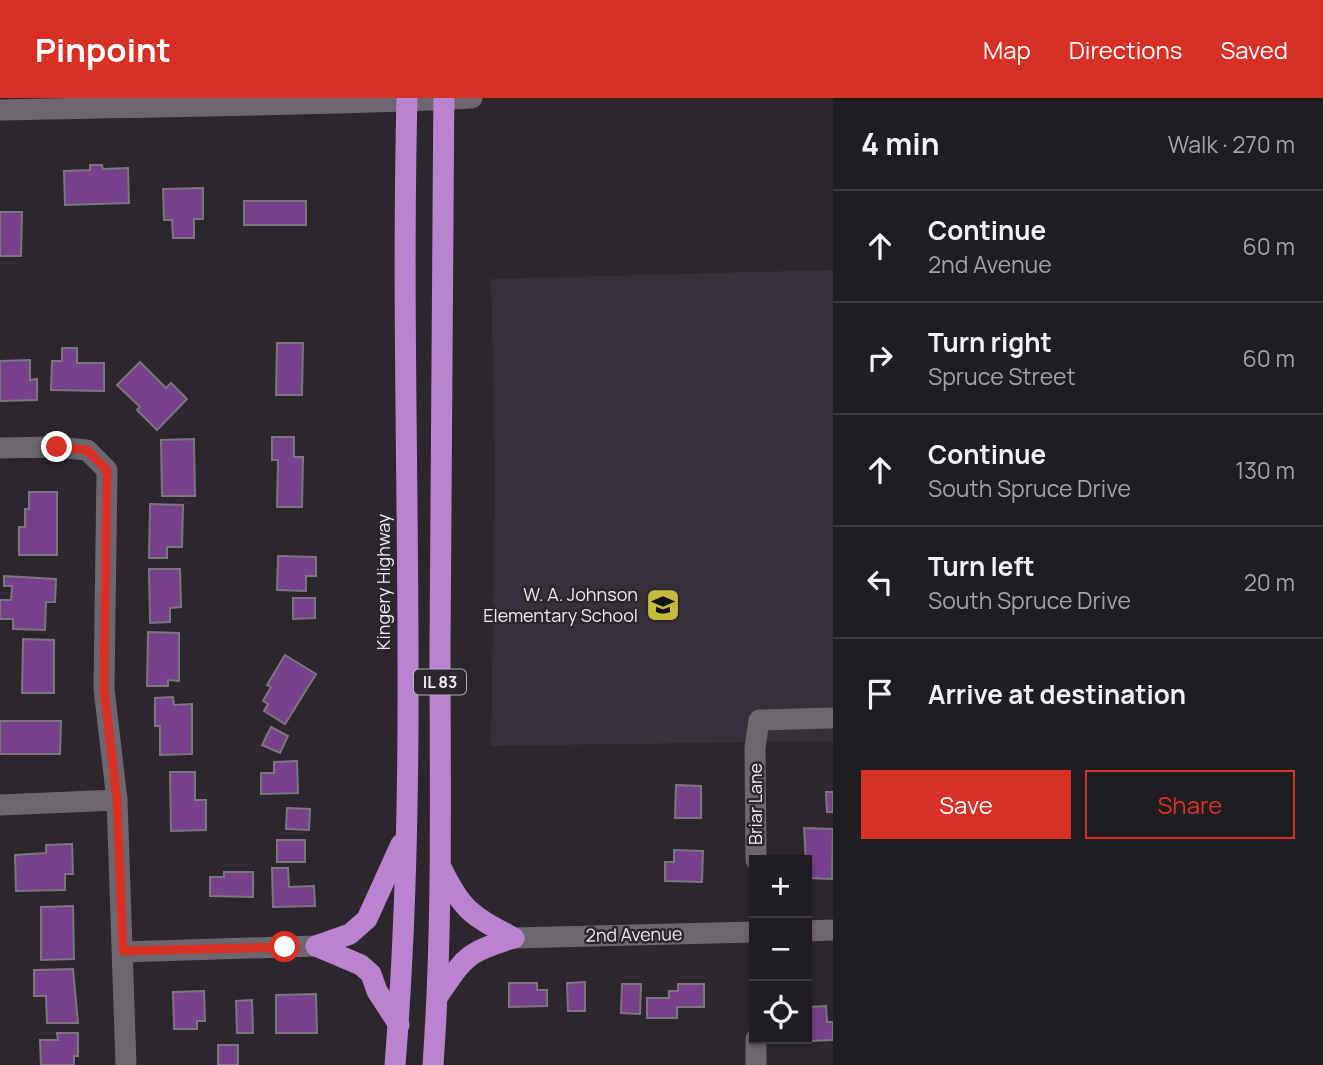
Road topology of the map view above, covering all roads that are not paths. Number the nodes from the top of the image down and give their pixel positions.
1 (471, 98) edge
2 (444, 99) edge
3 (407, 100) edge
4 (0, 110) edge
5 (0, 448) edge
6 (833, 718) edge
7 (117, 800) junction
8 (0, 805) edge
9 (405, 834) junction
10 (756, 855) edge
11 (440, 866) junction
12 (833, 930) edge
13 (812, 931) edge
14 (749, 933) edge
15 (514, 938) junction
16 (316, 946) junction
17 (123, 951) junction
18 (438, 996) junction
19 (399, 1025) junction
20 (756, 1044) edge
21 (126, 1065) edge
22 (396, 1065) edge
23 (433, 1065) edge
24 (756, 1065) edge

1 - 2 street
2 - 3 street
2 - 11 highway, IL 83
3 - 4 street
3 - 9 highway, Kingery Highway / IL 83
5 - 7 street
6 - 10 street, Briar Lane
7 - 8 street
7 - 17 street
9 - 16 highway
9 - 19 highway, Kingery Highway / IL 83
11 - 15 highway
11 - 18 highway, IL 83
12 - 13 street
14 - 15 street, 2nd Avenue
15 - 18 highway
16 - 17 street
16 - 19 highway
17 - 21 street
18 - 23 highway, IL 83
19 - 22 highway, Kingery Highway / IL 83
20 - 24 street

